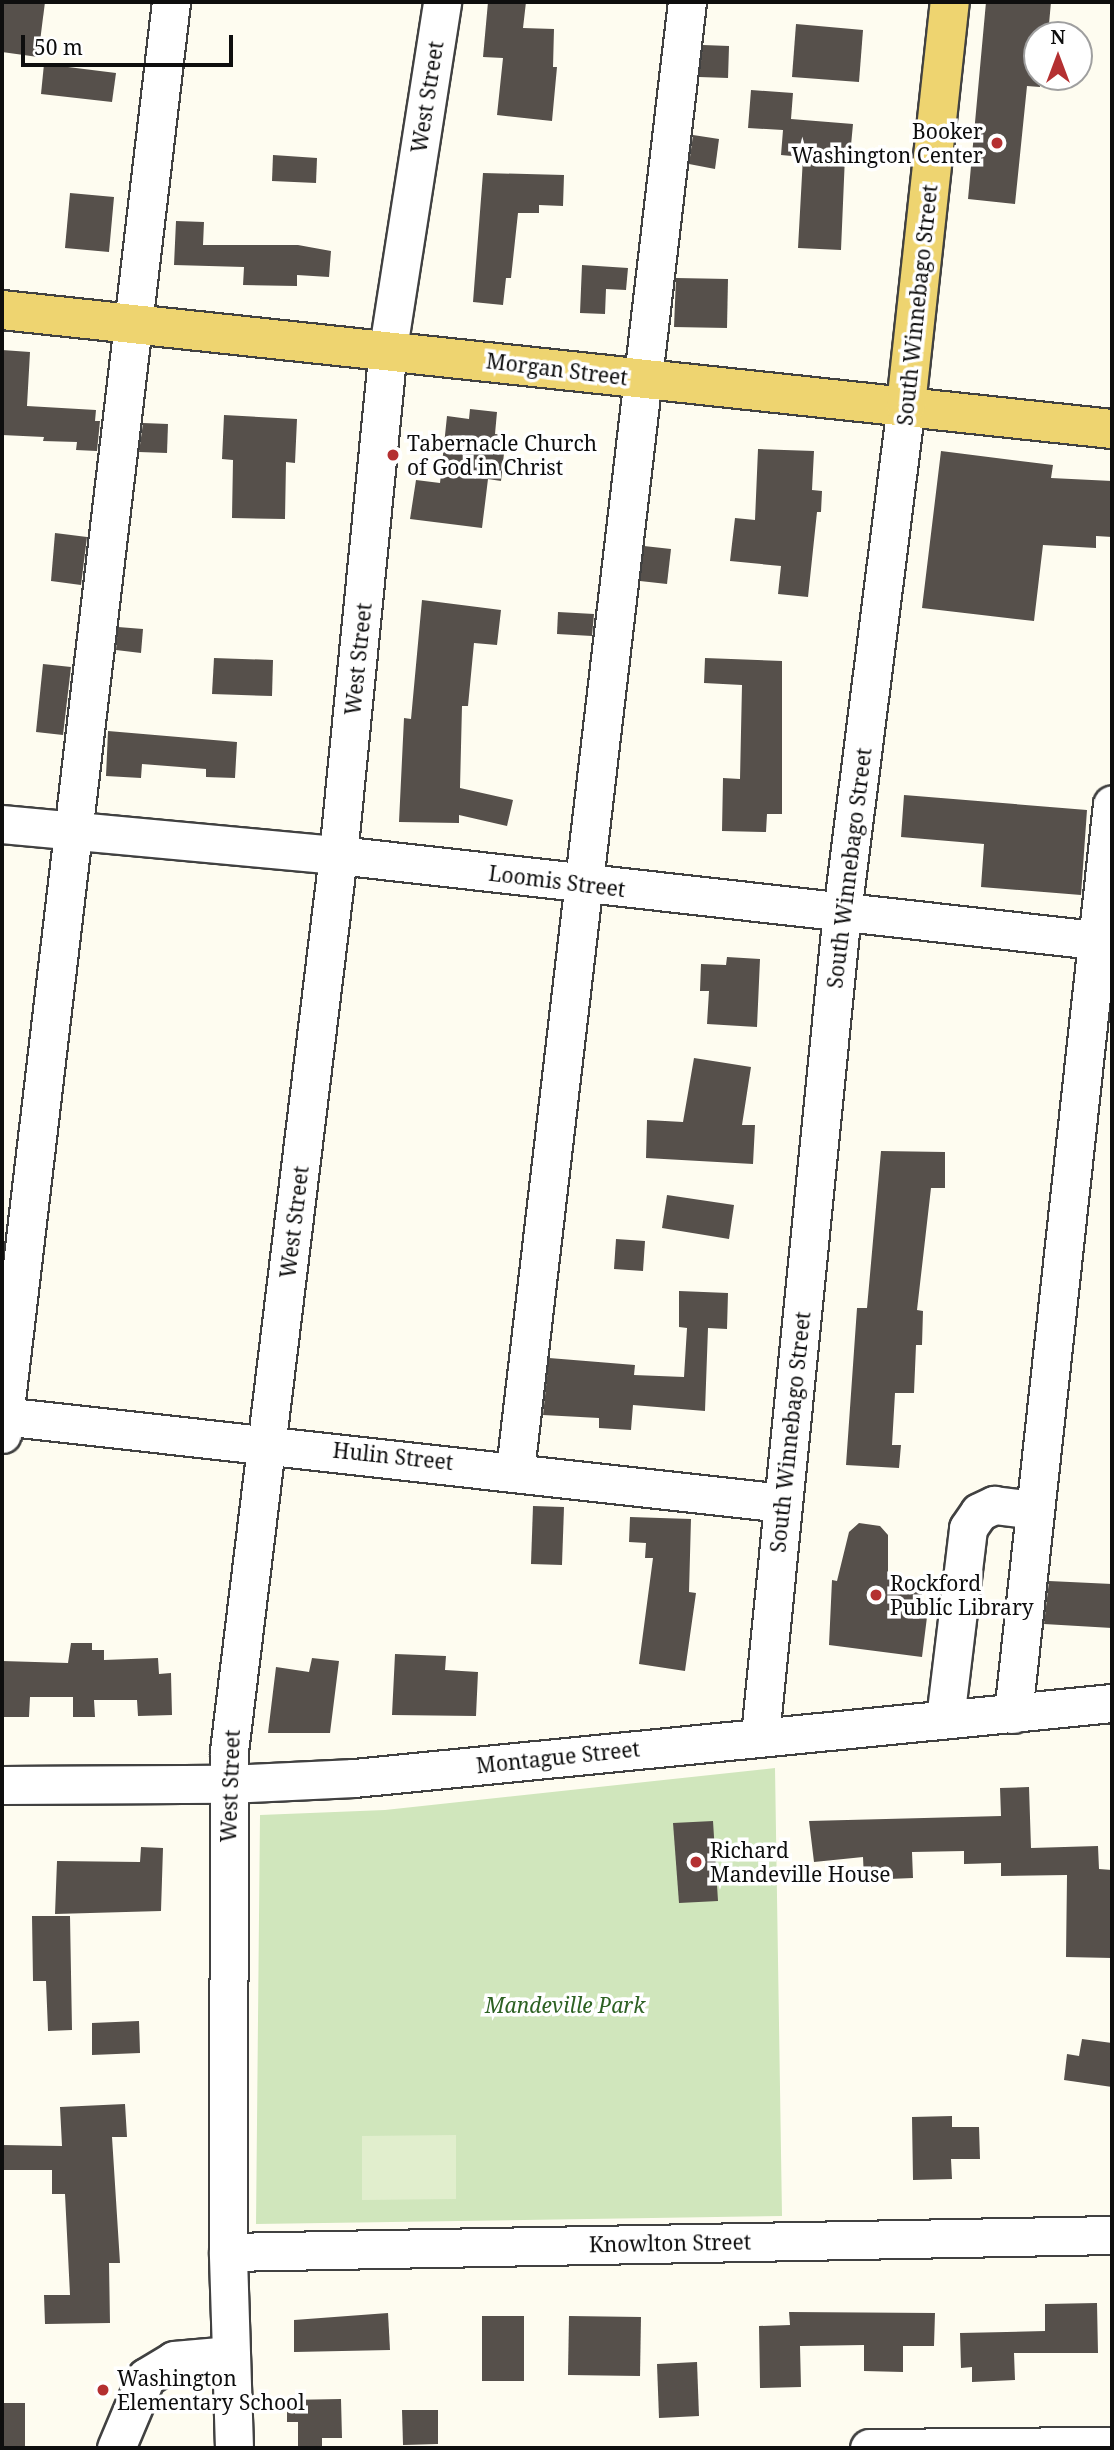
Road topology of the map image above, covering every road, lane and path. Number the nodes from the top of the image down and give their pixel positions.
1 (171, 2) edge
2 (442, 2) edge
3 (687, 2) edge
4 (950, 2) edge
5 (2, 310) edge
6 (134, 321) junction
7 (388, 348) junction
8 (645, 380) junction
9 (906, 405) junction
10 (1112, 429) edge
11 (1112, 804) edge
12 (2, 824) edge
13 (74, 831) junction
14 (338, 855) junction
15 (581, 885) junction
16 (842, 912) junction
17 (1104, 941) edge
18 (2, 1422) edge
19 (267, 1442) junction
20 (515, 1470) junction
21 (783, 1503) junction
22 (1035, 1510) junction
23 (1112, 1703) edge
24 (1013, 1714) junction
25 (945, 1719) junction
26 (760, 1736) junction
27 (228, 1784) junction
28 (2, 1785) edge
29 (1112, 2235) edge
30 (229, 2252) junction
31 (231, 2355) junction
32 (1112, 2446) edge
33 (116, 2448) edge
34 (234, 2448) edge
35 (869, 2448) edge

1 - 6 street
2 - 7 street, West Street
3 - 8 street
4 - 9 main road, South Winnebago Street
5 - 6 main road, Morgan Street
6 - 7 main road, Morgan Street
6 - 13 street
7 - 8 main road, Morgan Street
7 - 14 street, West Street
8 - 9 main road, Morgan Street
8 - 15 street
9 - 10 main road, Morgan Street
9 - 16 street, South Winnebago Street
11 - 17 street
12 - 13 street, Loomis Street
13 - 14 street, Loomis Street
13 - 18 street
14 - 15 street, Loomis Street
14 - 19 street, West Street
15 - 16 street, Loomis Street
15 - 20 street
16 - 17 street, Loomis Street
16 - 21 street, South Winnebago Street
17 - 22 street
18 - 19 street, Hulin Street
19 - 20 street, Hulin Street
19 - 27 street, West Street
20 - 21 street, Hulin Street
21 - 26 street, South Winnebago Street
22 - 24 street
22 - 25 street
23 - 24 street, Montague Street
24 - 25 street, Montague Street
25 - 26 street, Montague Street
26 - 27 street, Montague Street
27 - 28 street, Montague Street
27 - 30 street, West Street
29 - 30 street, Knowlton Street
30 - 31 street, West Street
31 - 33 street
31 - 34 street, West Street
32 - 35 street

